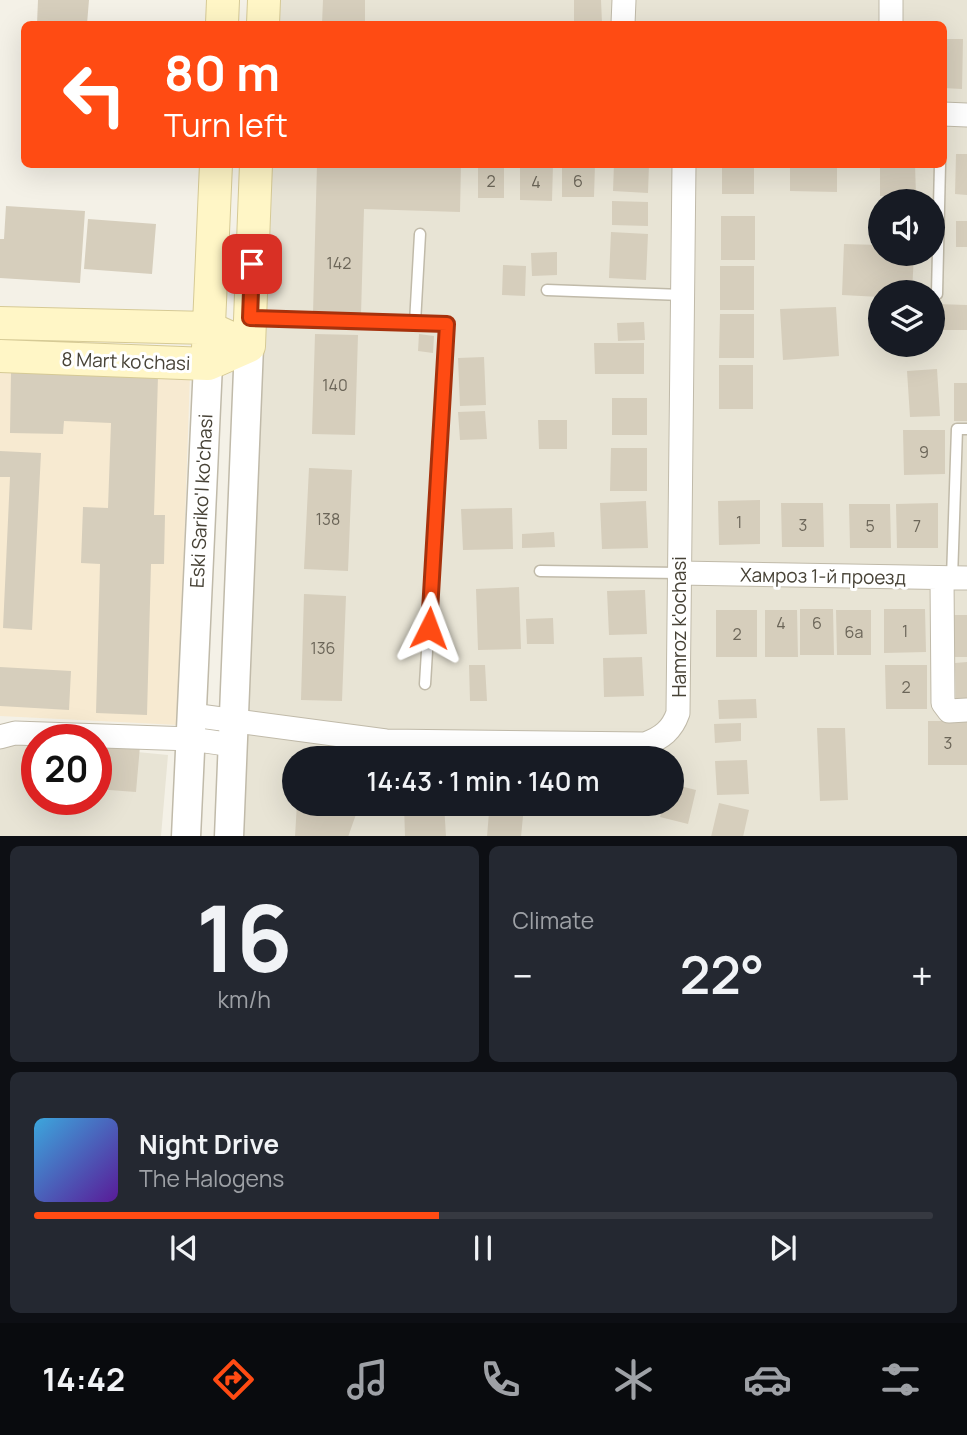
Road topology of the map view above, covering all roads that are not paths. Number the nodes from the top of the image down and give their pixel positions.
1 (223, 0) edge
2 (264, 0) edge
3 (624, 0) edge
4 (891, 0) edge
5 (222, 21) edge
6 (263, 21) edge
7 (623, 21) edge
8 (891, 21) edge
9 (947, 114) edge
10 (967, 115) edge
11 (216, 168) edge
12 (256, 168) edge
13 (684, 168) edge
14 (940, 168) edge
15 (420, 234) dead end
16 (937, 280) edge
17 (547, 290) dead end
18 (682, 295) junction
19 (0, 323) edge
20 (415, 323) junction
21 (209, 328) junction
22 (250, 332) junction
23 (0, 356) edge
24 (208, 364) junction
25 (967, 429) edge
26 (540, 571) dead end
27 (679, 573) junction
28 (954, 578) edge
29 (425, 684) dead end
30 (967, 710) edge
31 (191, 727) junction
32 (233, 733) junction
33 (0, 737) edge
34 (186, 836) edge
35 (229, 836) edge

1 - 5 main road
2 - 6 main road
3 - 7 street
4 - 8 street
9 - 10 street
11 - 21 main road, Eski Sariko'l ko'chasi
12 - 22 main road
13 - 18 street, Hamroz k'ochasi
14 - 16 lane
15 - 20 lane
17 - 18 lane
18 - 27 street, Hamroz k'ochasi
19 - 21 main road, 8 Mart ko'chasi
20 - 22 lane
20 - 29 lane
21 - 22 main road
21 - 24 main road, Eski Sariko'l ko'chasi
22 - 24 main road, 8 Mart ko'chasi
22 - 32 street
23 - 24 main road, 8 Mart ko'chasi
24 - 31 street, Eski Sariko'l ko'chasi
25 - 28 lane
26 - 27 lane
27 - 28 street, Хамроз 1-й проезд
27 - 32 street, Hamroz k'ochasi
28 - 30 street
31 - 32 street, Hamroz k'ochasi
31 - 33 street, Hamroz k'ochasi
31 - 34 street, Eski Sariko'l ko'chasi
32 - 35 street

